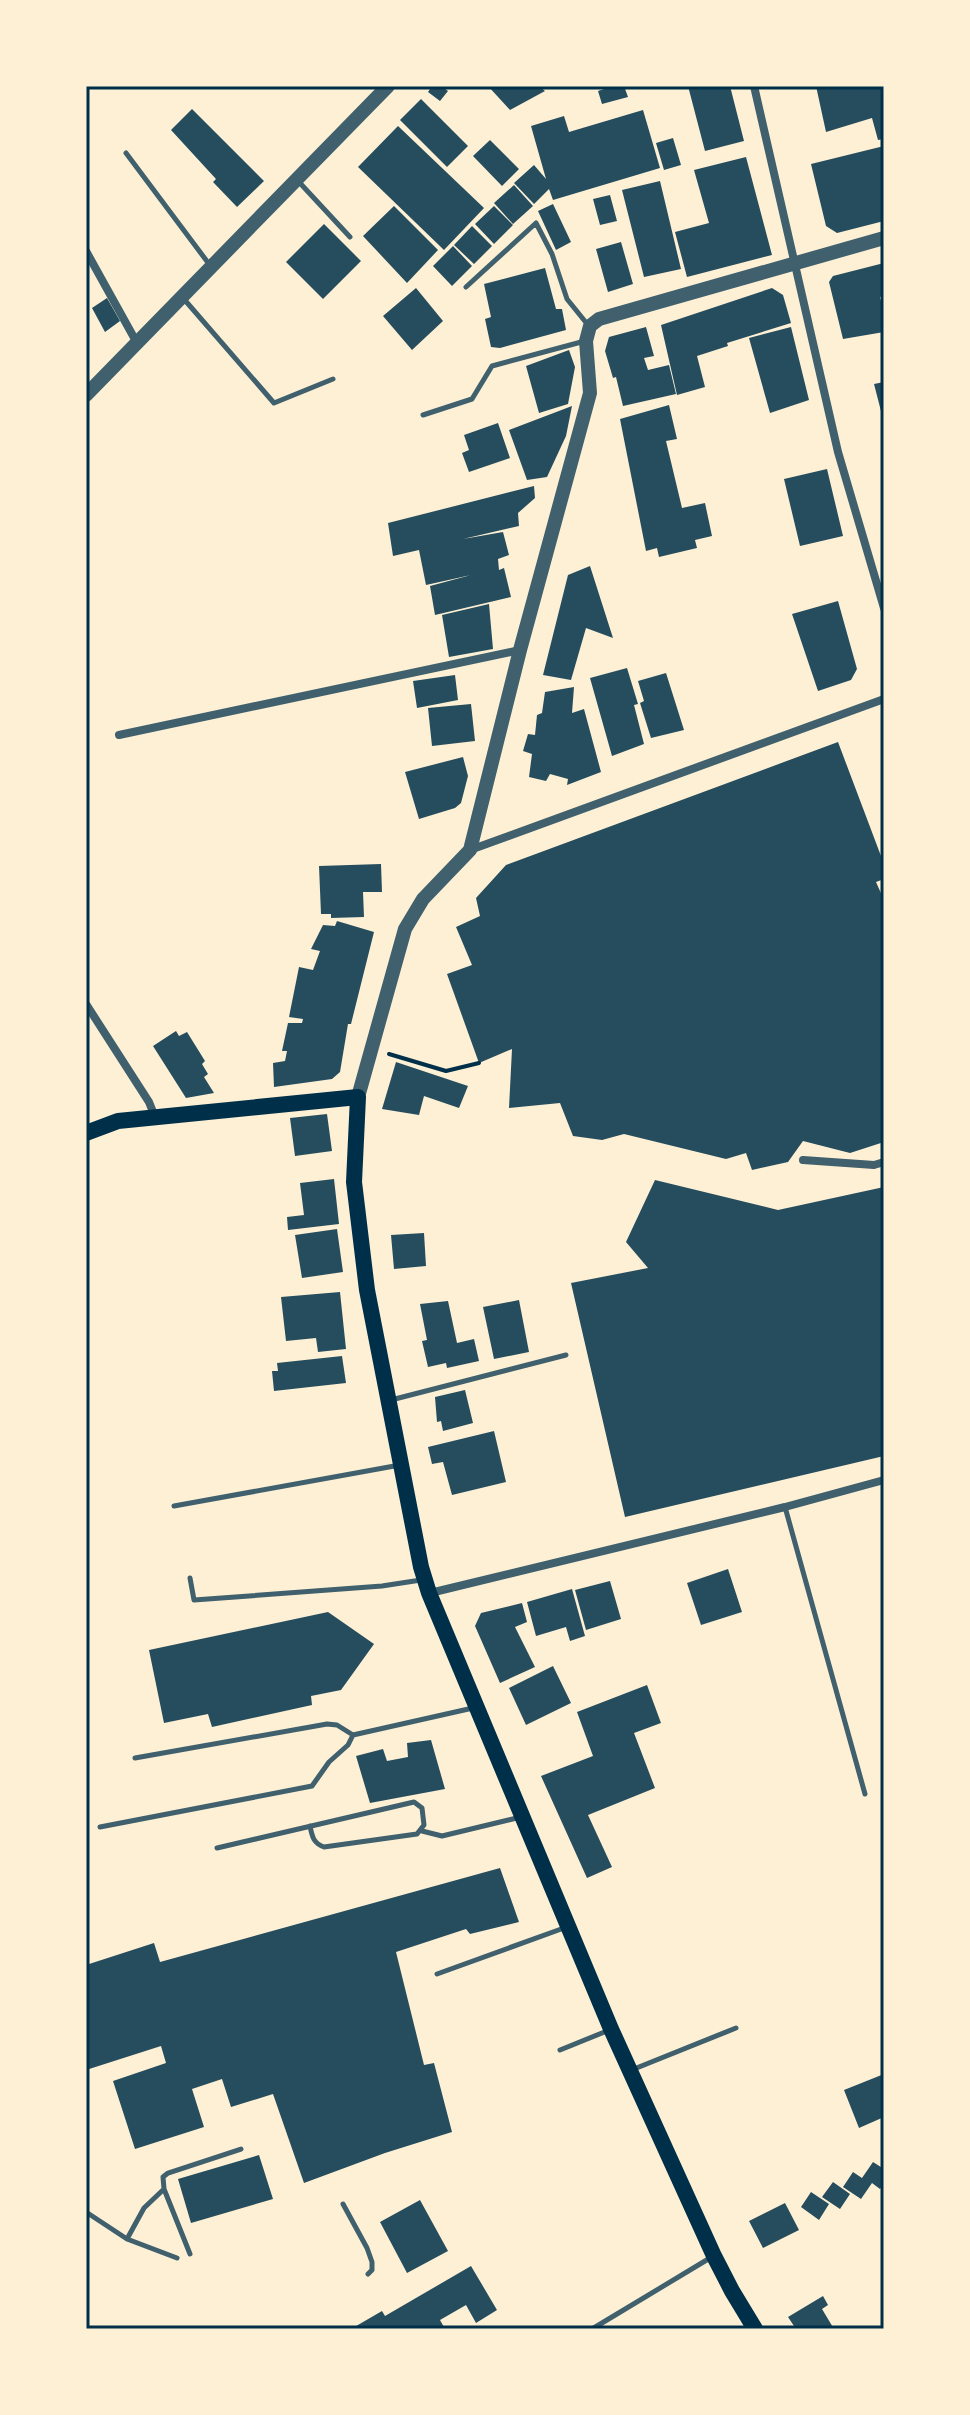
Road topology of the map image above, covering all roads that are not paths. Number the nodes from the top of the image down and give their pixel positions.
1 (388, 86) edge
2 (754, 86) edge
3 (126, 153) dead end
4 (295, 179) junction
5 (350, 237) dead end
6 (884, 238) edge
7 (86, 251) edge
8 (794, 262) junction
9 (210, 267) junction
10 (466, 287) dead end
11 (182, 296) junction
12 (588, 334) junction
13 (137, 343) junction
14 (333, 379) dead end
15 (86, 395) edge
16 (423, 415) dead end
17 (884, 608) edge
18 (520, 650) junction
19 (884, 699) edge
20 (119, 735) dead end
21 (470, 850) junction
22 (86, 1004) edge
23 (358, 1097) junction
24 (155, 1118) junction
25 (86, 1133) edge
26 (803, 1160) dead end
27 (884, 1162) edge
28 (566, 1355) dead end
29 (390, 1400) junction
30 (400, 1465) junction
31 (884, 1480) edge
32 (174, 1506) dead end
33 (785, 1507) junction
34 (190, 1578) dead end
35 (427, 1586) junction
36 (476, 1707) junction
37 (353, 1735) junction
38 (135, 1758) dead end
39 (865, 1794) dead end
40 (522, 1817) junction
41 (310, 1826) junction
42 (100, 1827) dead end
43 (422, 1831) junction
44 (217, 1848) dead end
45 (568, 1927) junction
46 (437, 1974) dead end
47 (736, 2028) dead end
48 (611, 2029) junction
49 (560, 2050) dead end
50 (629, 2071) junction
51 (241, 2149) dead end
52 (164, 2189) junction
53 (343, 2204) dead end
54 (86, 2212) edge
55 (127, 2239) junction
56 (190, 2254) dead end
57 (714, 2256) junction
58 (177, 2258) dead end
59 (368, 2274) dead end
60 (592, 2329) edge
61 (755, 2329) edge

1 - 4 street
2 - 8 street
3 - 9 lane
4 - 5 lane
4 - 9 street
6 - 8 street
7 - 13 street
8 - 12 street
8 - 17 street
9 - 11 street
10 - 12 lane
11 - 13 street
11 - 14 lane
12 - 16 lane
12 - 18 street
13 - 15 street
18 - 20 street
18 - 21 street
19 - 21 street
21 - 23 street
22 - 24 street
23 - 24 main road
23 - 29 main road
24 - 25 main road
26 - 27 street
28 - 29 lane
29 - 30 main road
30 - 32 lane
30 - 35 main road
31 - 33 street
33 - 35 street
33 - 39 lane
34 - 35 lane
35 - 36 main road
36 - 37 lane
36 - 40 main road
37 - 38 lane
37 - 42 lane
40 - 43 lane
40 - 45 main road
41 - 43 lane
41 - 43 lane
41 - 44 lane
45 - 46 lane
45 - 48 main road
47 - 50 lane
48 - 49 lane
48 - 50 main road
50 - 57 main road
51 - 52 lane
52 - 55 lane
52 - 56 lane
53 - 59 lane
54 - 55 lane
55 - 58 lane
57 - 60 lane
57 - 61 main road

